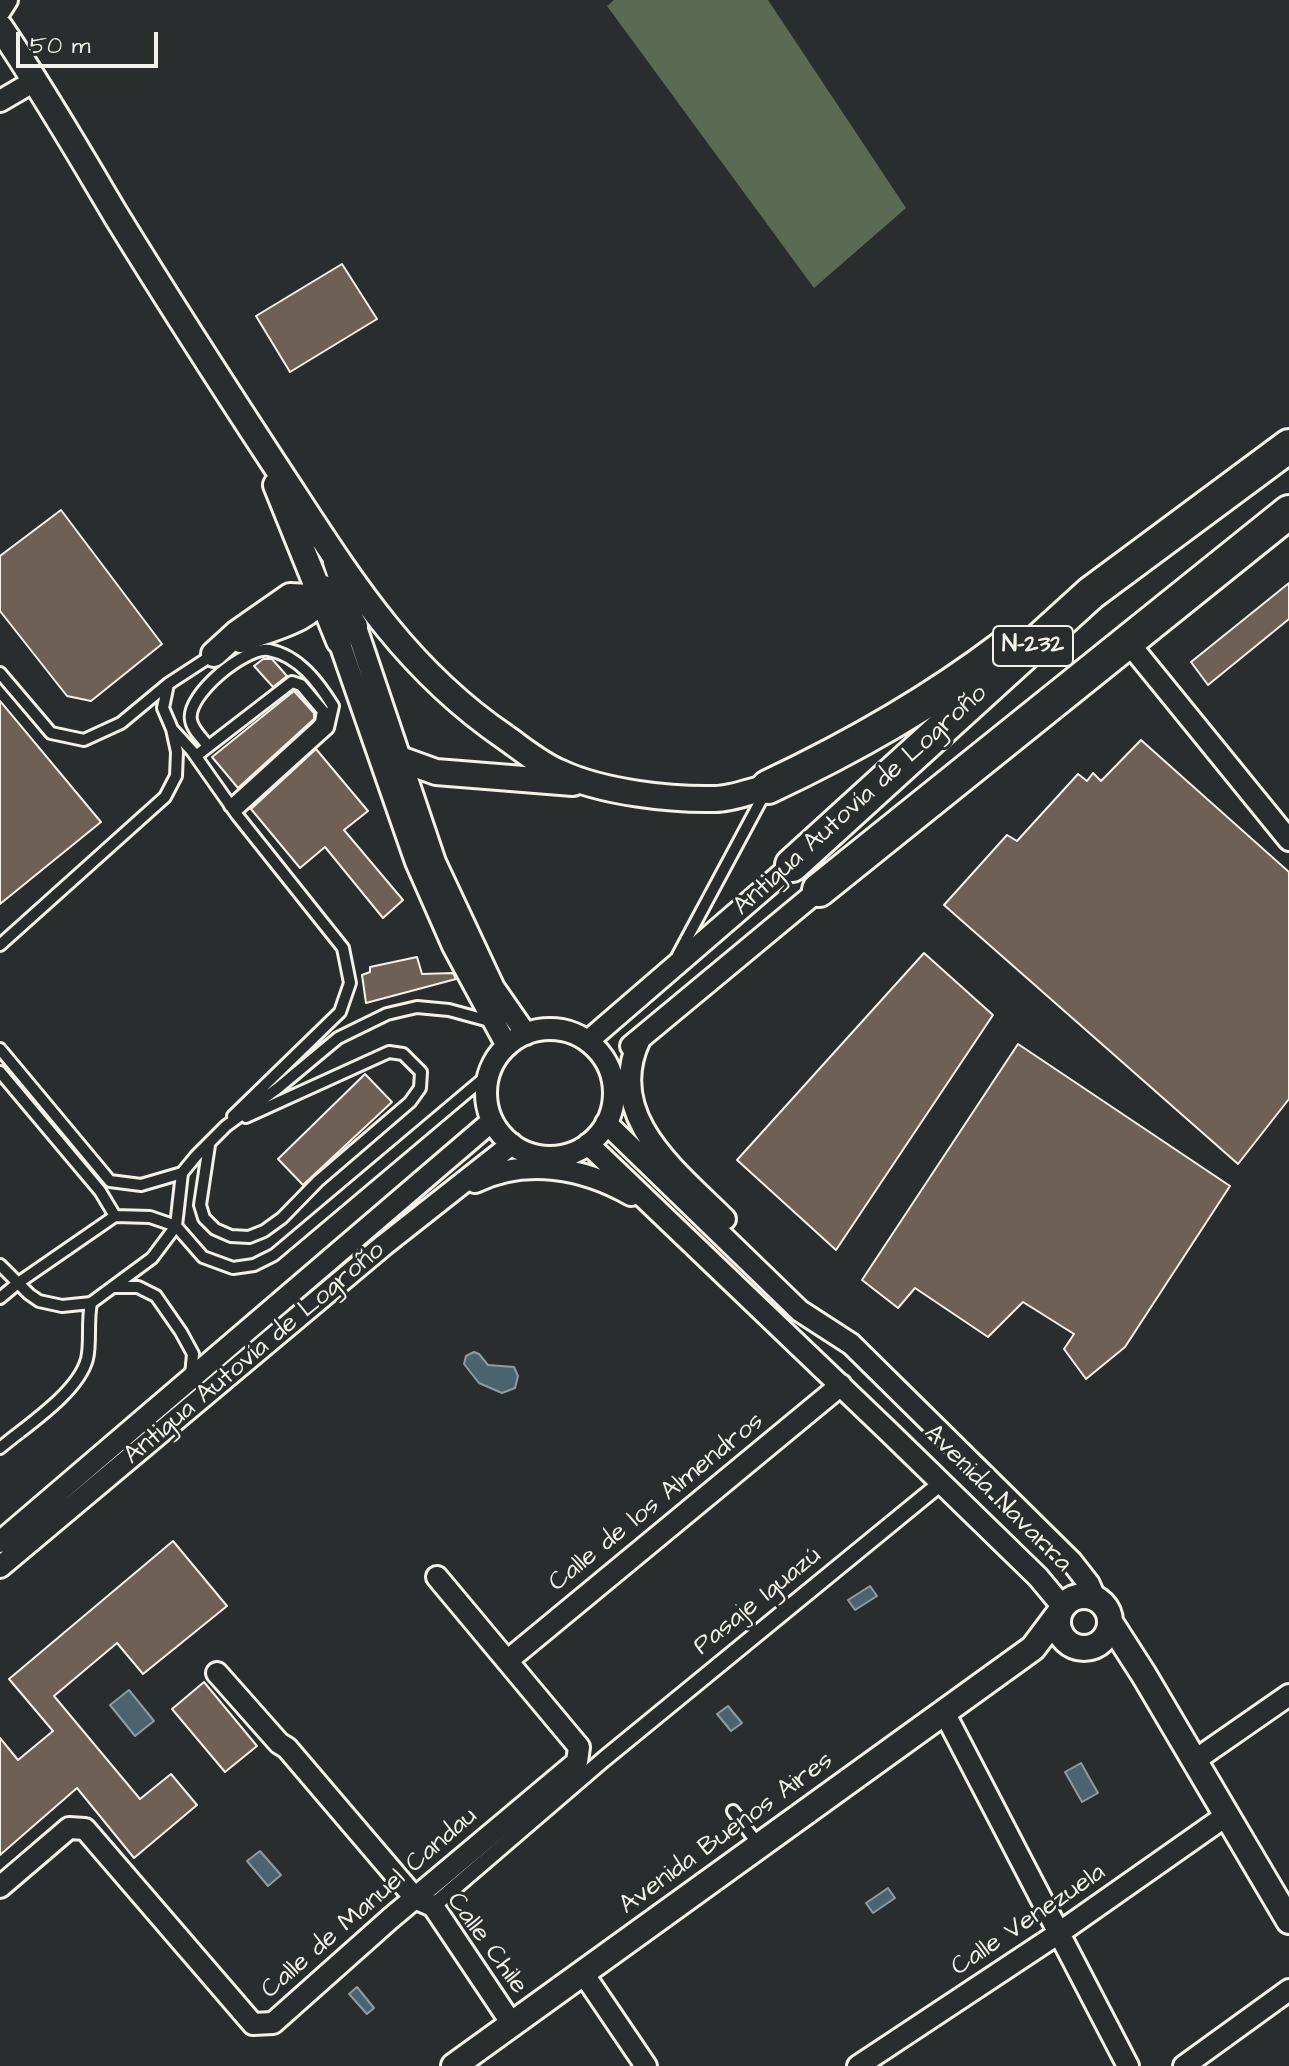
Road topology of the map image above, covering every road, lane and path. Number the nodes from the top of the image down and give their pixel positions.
1 (7, 0) edge
2 (0, 11) edge
3 (0, 27) edge
4 (36, 80) junction
5 (0, 101) edge
6 (257, 438) junction
7 (1289, 446) edge
8 (1289, 512) edge
9 (330, 550) junction
10 (305, 558) junction
11 (1091, 593) junction
12 (290, 596) junction
13 (322, 598) junction
14 (295, 621) junction
15 (347, 634) junction
16 (1127, 641) junction
17 (214, 654) junction
18 (0, 673) edge
19 (168, 684) junction
20 (172, 729) junction
21 (208, 746) junction
22 (196, 756) junction
23 (400, 759) junction
24 (603, 785) junction
25 (768, 787) junction
26 (233, 809) junction
27 (1289, 840) edge
28 (792, 865) joint
29 (819, 890) joint
30 (0, 945) edge
31 (670, 970) junction
32 (494, 1022) junction
33 (526, 1034) junction
34 (640, 1039) junction
35 (588, 1041) junction
36 (507, 1046) junction
37 (0, 1049) edge
38 (607, 1066) junction
39 (0, 1072) edge
40 (490, 1073) junction
41 (492, 1121) junction
42 (606, 1123) junction
43 (226, 1126) junction
44 (512, 1144) junction
45 (588, 1144) junction
46 (209, 1145) junction
47 (182, 1173) junction
48 (453, 1192) junction
49 (663, 1215) junction
50 (115, 1216) junction
51 (176, 1226) junction
52 (0, 1265) edge
53 (18, 1283) junction
54 (114, 1287) junction
55 (0, 1298) edge
56 (91, 1303) junction
57 (851, 1344) junction
58 (189, 1381) junction
59 (841, 1385) junction
60 (0, 1448) edge
61 (941, 1483) junction
62 (0, 1542) edge
63 (0, 1567) edge
64 (437, 1577) dead end
65 (1095, 1598) junction
66 (1061, 1610) junction
67 (1110, 1622) junction
68 (1080, 1645) junction
69 (1033, 1648) junction
70 (507, 1661) junction
71 (217, 1673) dead end
72 (1144, 1675) junction
73 (1289, 1695) edge
74 (944, 1712) junction
75 (1194, 1761) junction
76 (733, 1811) dead end
77 (1227, 1815) junction
78 (759, 1846) junction
79 (0, 1887) edge
80 (424, 1902) junction
81 (1289, 1921) edge
82 (1059, 1933) junction
83 (583, 1973) junction
84 (1289, 1990) edge
85 (512, 2024) junction
86 (454, 2066) edge
87 (646, 2066) edge
88 (858, 2066) edge
89 (1128, 2066) edge
90 (1184, 2066) edge

1 - 2 street
3 - 4 street
4 - 5 street
4 - 6 street
6 - 9 street
6 - 10 street
7 - 11 highway, Antigua Autovía de Logroño / N-232
8 - 16 highway, Antigua Autovía de Logroño / N-232
9 - 13 street
9 - 15 street
9 - 24 street
10 - 12 street
10 - 13 street
11 - 25 highway
11 - 28 highway, Antigua Autovía de Logroño / N-232
12 - 13 street
12 - 17 street
13 - 14 street
13 - 15 street
14 - 15 street
14 - 17 street
15 - 23 street
15 - 32 street
16 - 27 street
16 - 29 highway, Antigua Autovía de Logroño / N-232
17 - 19 lane
18 - 19 lane
19 - 20 lane
20 - 22 lane
20 - 30 lane
21 - 22 lane
21 - 26 lane
21 - 26 lane
22 - 26 lane
23 - 24 street
23 - 33 street
24 - 25 street
25 - 31 lane
26 - 43 lane
28 - 31 street, Antigua Autovía de Logroño
29 - 34 street, Antigua Autovía de Logroño
31 - 35 street, Antigua Autovía de Logroño
32 - 36 street
32 - 43 lane
33 - 35 street
33 - 36 street
34 - 38 street, Antigua Autovía de Logroño
34 - 57 street
35 - 38 street
36 - 40 street
37 - 47 lane
38 - 42 street
39 - 50 lane
40 - 41 street
40 - 51 lane
41 - 44 street
41 - 58 street, Antigua Autovía de Logroño
42 - 45 street
42 - 57 street
43 - 46 lane
43 - 46 lane
44 - 45 street
44 - 48 street, Antigua Autovía de Logroño
45 - 49 street
46 - 47 lane
47 - 51 lane
48 - 49 street
48 - 63 street, Antigua Autovía de Logroño
49 - 59 street, Avenida Navarra
50 - 51 lane
50 - 53 lane
51 - 54 lane
52 - 53 lane
53 - 55 lane
53 - 56 lane
54 - 56 lane
54 - 58 lane
56 - 60 lane
57 - 65 street, Avenida Navarra
58 - 62 street, Antigua Autovía de Logroño
59 - 61 street, Avenida Navarra
59 - 70 street, Calle de los Almendros
61 - 66 street, Avenida Navarra
61 - 80 street, Pasaje Iguazú
64 - 70 street, Calle de Manuel Candau
65 - 66 street
65 - 67 street
66 - 68 street
66 - 69 street, Avenida Buenos Aires
67 - 68 street
67 - 72 street
68 - 69 street, Avenida Buenos Aires
68 - 72 street
69 - 74 street, Avenida Buenos Aires
70 - 80 street, Calle de Manuel Candau
71 - 80 street, Calle Chile
72 - 75 street
73 - 75 street
74 - 78 street, Avenida Buenos Aires
74 - 82 street
75 - 77 street
76 - 78 lane
77 - 81 street
77 - 82 street, Calle Venezuela
78 - 83 street, Avenida Buenos Aires
79 - 80 street, Calle de Manuel Candau
80 - 85 street, Calle Chile
82 - 88 street, Calle Venezuela
82 - 89 street
83 - 85 street, Avenida Buenos Aires
83 - 87 street
84 - 90 street
85 - 86 street, Avenida Buenos Aires

